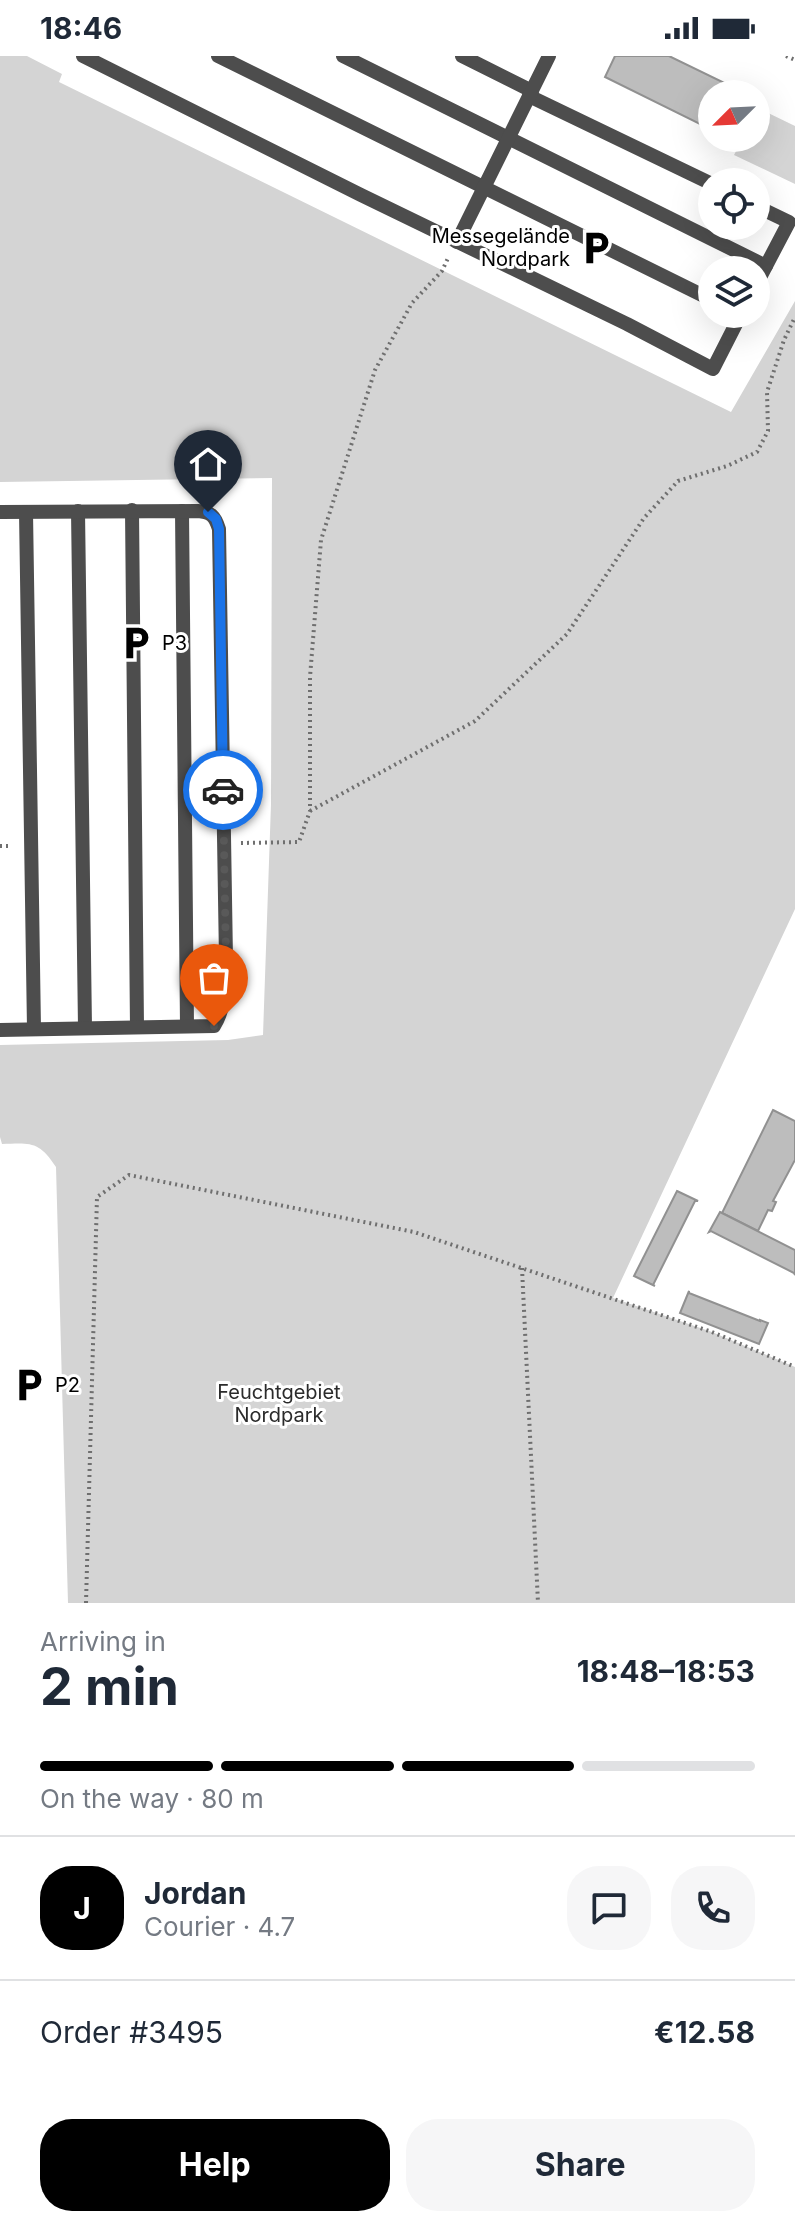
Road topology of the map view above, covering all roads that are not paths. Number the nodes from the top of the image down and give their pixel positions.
1 (83, 56) edge
2 (218, 56) edge
3 (343, 56) edge
4 (462, 56) edge
5 (549, 56) edge
6 (530, 93) junction
7 (509, 138) junction
8 (698, 177) edge
9 (483, 189) junction
10 (770, 213) edge
11 (457, 242) junction
12 (746, 256) edge
13 (770, 258) edge
14 (698, 293) edge
15 (734, 328) edge
16 (132, 510) junction
17 (78, 511) junction
18 (182, 511) junction
19 (0, 512) edge
20 (26, 512) junction
21 (187, 1026) junction
22 (137, 1027) junction
23 (85, 1028) junction
24 (34, 1029) junction
25 (0, 1030) edge

1 - 11 lane
2 - 9 lane
3 - 7 lane
4 - 6 lane
5 - 6 lane
6 - 7 lane
6 - 8 lane
7 - 9 lane
7 - 12 lane
9 - 11 lane
9 - 14 lane
10 - 13 lane
11 - 15 lane
16 - 17 lane
16 - 18 lane
16 - 22 lane
17 - 20 lane
17 - 23 lane
18 - 21 lane
18 - 21 lane
19 - 20 lane
20 - 24 lane
21 - 22 lane
22 - 23 lane
23 - 24 lane
24 - 25 lane

